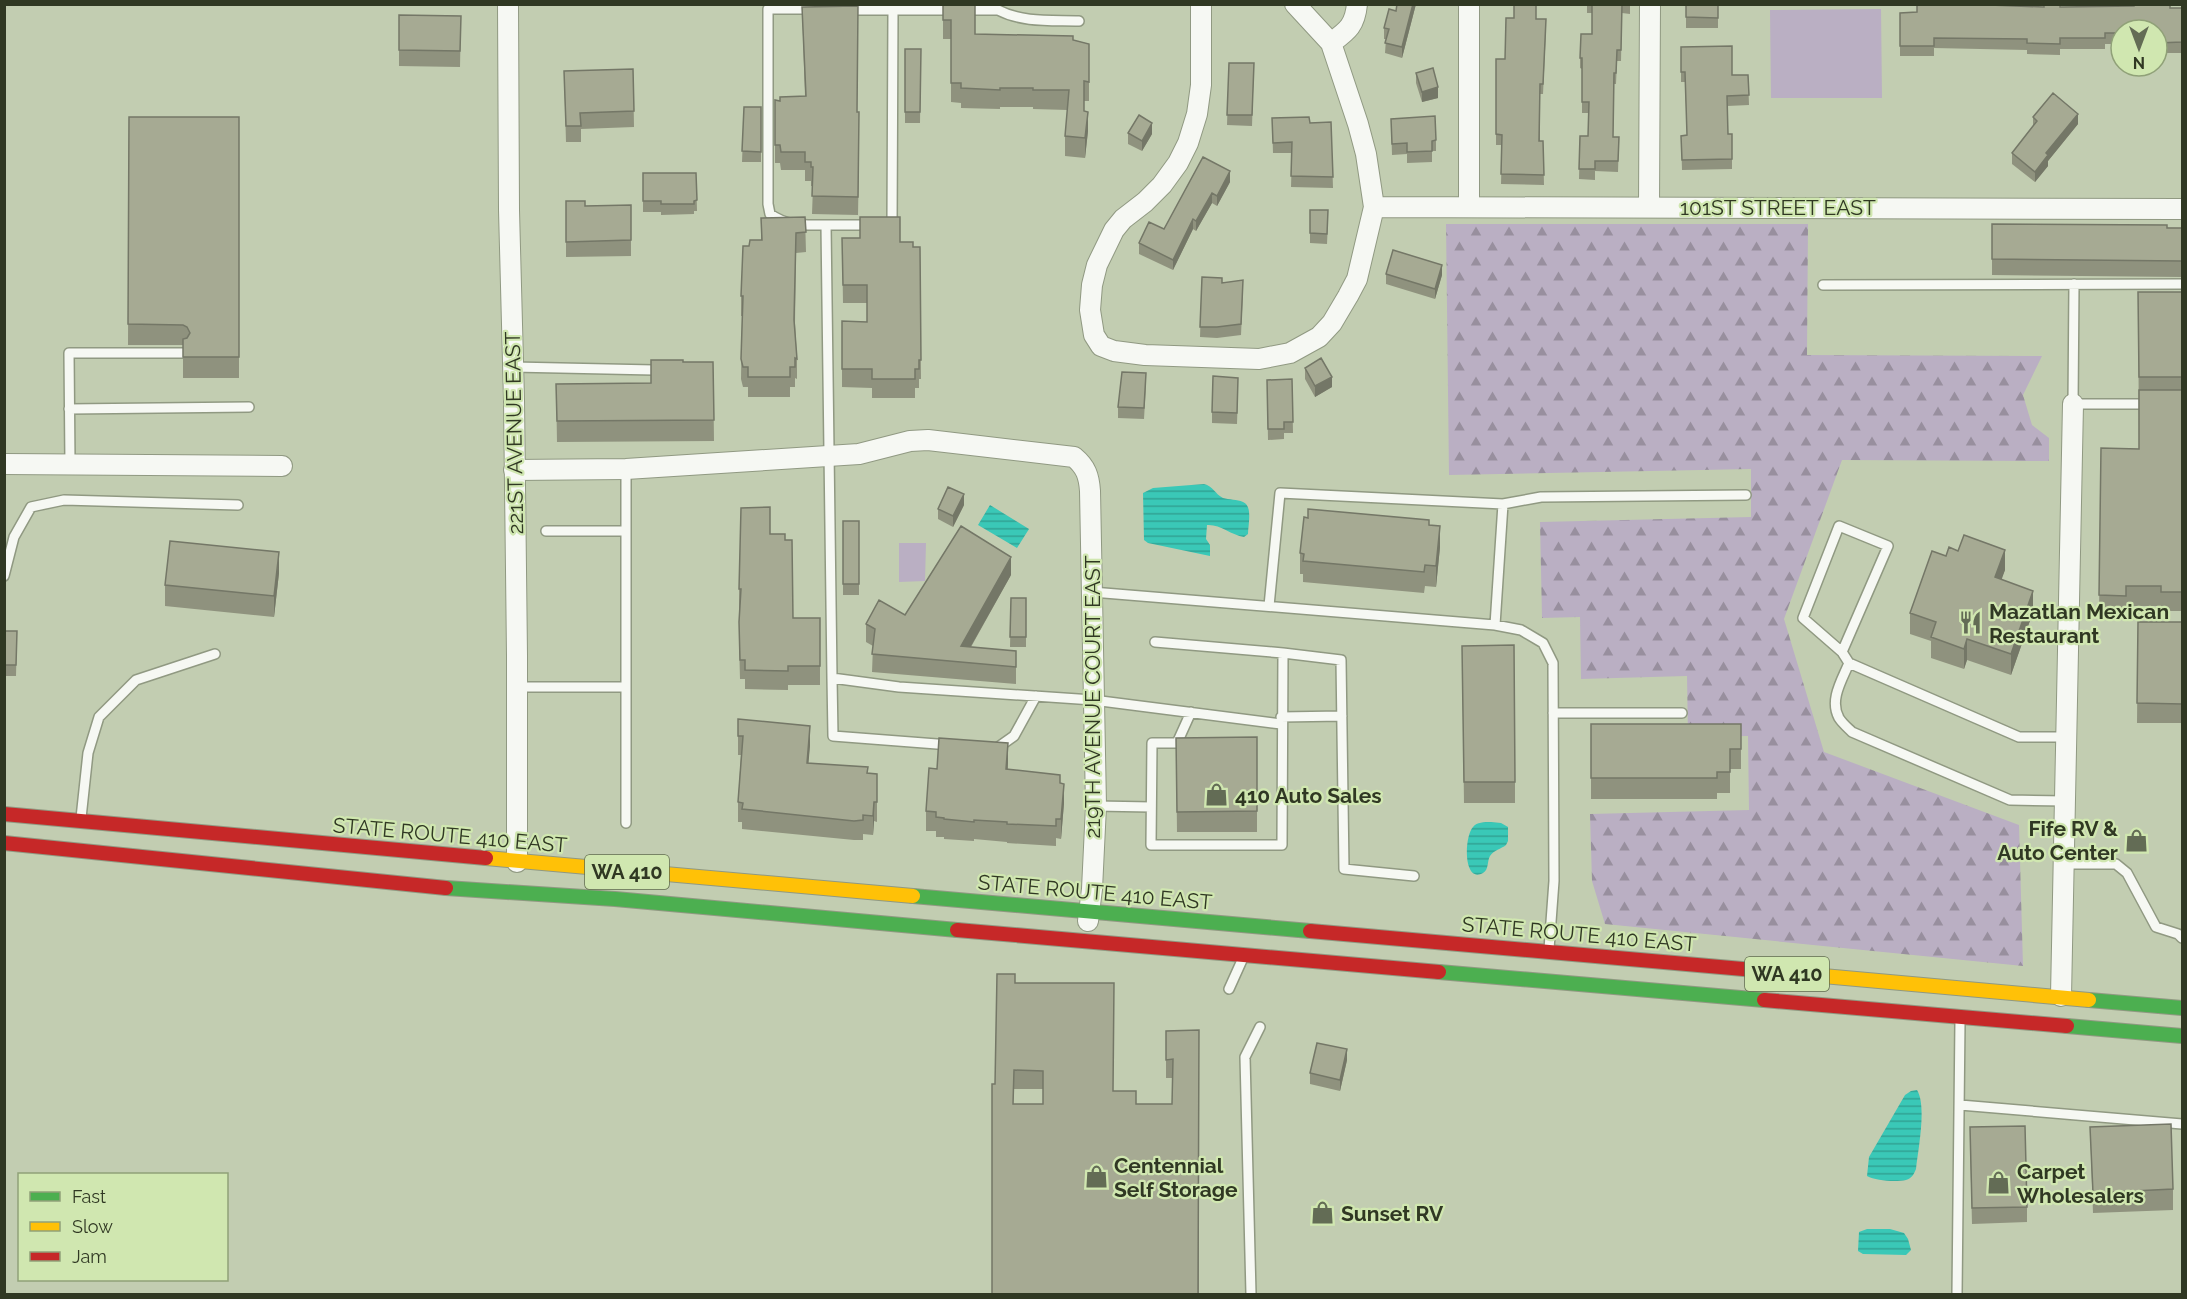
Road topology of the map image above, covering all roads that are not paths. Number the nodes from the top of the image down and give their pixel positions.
1 (508, 4) edge
2 (1201, 4) edge
3 (1295, 4) edge
4 (1357, 4) edge
5 (1469, 4) edge
6 (1650, 4) edge
7 (998, 7) edge
8 (822, 9) edge
9 (833, 9) edge
10 (893, 10) junction
11 (1079, 21) dead end
12 (1331, 43) junction
13 (1469, 206) junction
14 (1374, 207) junction
15 (1649, 207) junction
16 (2182, 209) edge
17 (826, 225) junction
18 (2073, 284) junction
19 (2182, 284) edge
20 (1822, 285) dead end
21 (183, 353) edge
22 (513, 367) junction
23 (654, 370) edge
24 (2073, 404) junction
25 (2161, 404) edge
26 (249, 407) dead end
27 (69, 409) junction
28 (829, 454) junction
29 (4, 464) edge
30 (70, 464) junction
31 (282, 466) dead end
32 (626, 469) junction
33 (514, 470) junction
34 (1746, 495) dead end
35 (1503, 504) junction
36 (238, 505) dead end
37 (546, 531) dead end
38 (626, 531) junction
39 (4, 576) edge
40 (1092, 592) junction
41 (1269, 606) junction
42 (1495, 625) junction
43 (1155, 642) dead end
44 (1842, 652) junction
45 (1282, 653) junction
46 (215, 654) dead end
47 (1849, 663) junction
48 (832, 678) junction
49 (517, 687) junction
50 (626, 687) junction
51 (1036, 696) junction
52 (1093, 699) junction
53 (1191, 712) junction
54 (1553, 713) junction
55 (1682, 713) dead end
56 (1342, 716) junction
57 (1281, 720) junction
58 (2066, 736) junction
59 (962, 746) edge
60 (985, 747) edge
61 (2065, 801) junction
62 (1096, 806) junction
63 (1151, 807) junction
64 (4, 814) edge
65 (81, 823) junction
66 (626, 823) dead end
67 (4, 843) edge
68 (517, 862) junction
69 (2063, 864) junction
70 (1414, 876) dead end
71 (1089, 912) junction
72 (2182, 938) edge
73 (1085, 941) junction
74 (1247, 941) junction
75 (1549, 953) junction
76 (1229, 989) dead end
77 (2061, 996) junction
78 (2182, 1008) edge
79 (1960, 1017) junction
80 (1260, 1027) dead end
81 (2182, 1036) edge
82 (1960, 1105) junction
83 (2182, 1124) edge
84 (1251, 1294) edge
85 (1957, 1294) edge

1 - 22 street, 221ST AVENUE EAST
2 - 14 street
3 - 12 street
4 - 12 street
5 - 13 street
6 - 15 street
7 - 10 lane
7 - 11 lane
8 - 17 lane
9 - 10 lane
10 - 17 lane
12 - 14 street
13 - 14 street, 101ST STREET EAST
13 - 15 street, 101ST STREET EAST
15 - 16 street, 101ST STREET EAST
17 - 28 lane
18 - 19 lane
18 - 20 lane
18 - 24 lane
21 - 27 lane
22 - 23 lane
22 - 33 street, 221ST AVENUE EAST
24 - 25 lane
24 - 58 street
26 - 27 lane
27 - 30 lane
28 - 32 street
28 - 40 street, 219TH AVENUE COURT EAST
28 - 48 lane
29 - 30 street
30 - 31 street
32 - 33 street
32 - 38 lane
33 - 49 street, 221ST AVENUE EAST
34 - 35 lane
35 - 41 lane
35 - 42 lane
36 - 39 lane
37 - 38 lane
38 - 50 lane
40 - 41 lane
40 - 52 street, 219TH AVENUE COURT EAST
41 - 42 lane
42 - 54 lane
43 - 45 lane
44 - 44 lane
44 - 47 lane
45 - 56 lane
45 - 57 lane
46 - 65 lane
47 - 58 lane
47 - 61 lane
48 - 51 lane
48 - 59 lane
49 - 50 lane
49 - 68 street, 221ST AVENUE EAST
50 - 66 lane
51 - 52 lane
51 - 60 lane
52 - 53 lane
52 - 62 street, 219TH AVENUE COURT EAST
53 - 57 lane
53 - 63 lane
54 - 55 lane
54 - 75 lane
56 - 57 lane
56 - 70 lane
57 - 63 lane
58 - 61 street
61 - 69 street
62 - 63 lane
62 - 71 street, 219TH AVENUE COURT EAST
64 - 65 main road, STATE ROUTE 410 EAST / WA 410
65 - 68 main road, STATE ROUTE 410 EAST / WA 410
67 - 73 main road, STATE ROUTE 410 EAST / WA 410
68 - 71 main road, STATE ROUTE 410 EAST / WA 410
69 - 72 lane
69 - 77 street
71 - 73 street, 219TH AVENUE COURT EAST
71 - 74 main road, STATE ROUTE 410 EAST / WA 410
73 - 74 main road, STATE ROUTE 410 EAST / WA 410
74 - 75 main road, STATE ROUTE 410 EAST / WA 410
74 - 76 lane
74 - 79 main road, STATE ROUTE 410 EAST / WA 410
75 - 77 main road, STATE ROUTE 410 EAST / WA 410
77 - 78 main road, STATE ROUTE 410 EAST / WA 410
79 - 81 main road, STATE ROUTE 410 EAST / WA 410
79 - 82 lane
80 - 84 lane
82 - 83 lane
82 - 85 lane

